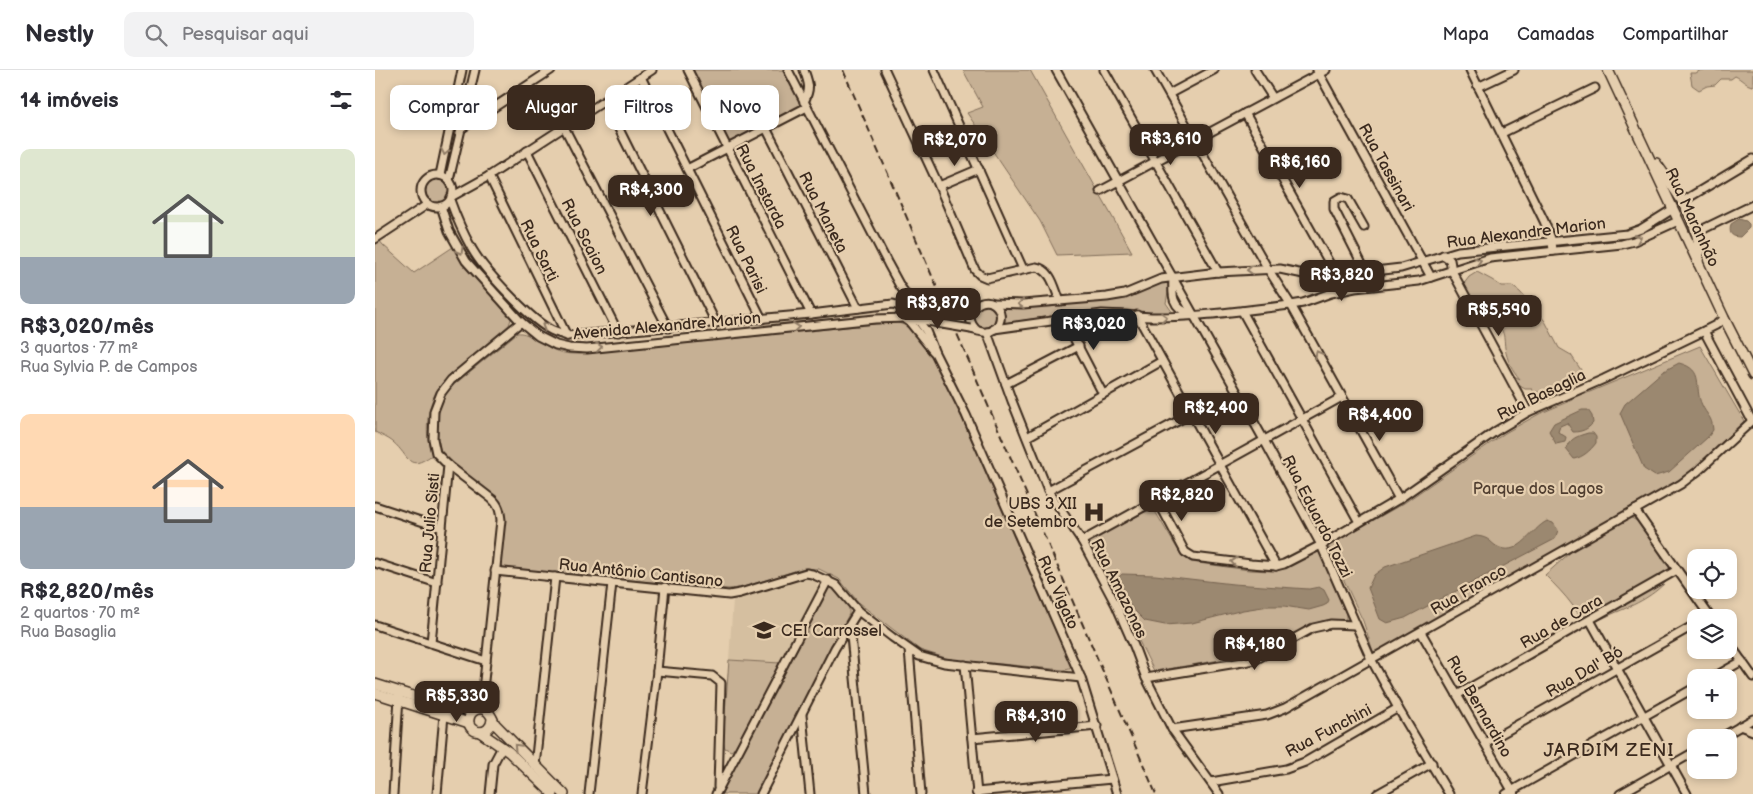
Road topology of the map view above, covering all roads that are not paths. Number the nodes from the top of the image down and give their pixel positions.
1 (462, 70) edge
2 (475, 70) edge
3 (551, 70) edge
4 (652, 70) edge
5 (688, 70) edge
6 (788, 70) edge
7 (804, 70) edge
8 (885, 70) edge
9 (934, 70) edge
10 (1056, 70) edge
11 (1104, 70) edge
12 (1155, 70) edge
13 (1214, 70) edge
14 (1255, 70) edge
15 (1470, 70) edge
16 (1515, 70) edge
17 (1608, 70) edge
18 (1321, 71) edge
19 (641, 77) junction
20 (471, 85) edge
21 (629, 85) edge
22 (1478, 87) junction
23 (1595, 88) dead end
24 (1169, 94) junction
25 (1273, 98) junction
26 (605, 101) edge
27 (497, 105) edge
28 (805, 105) junction
29 (595, 107) edge
30 (1245, 113) junction
31 (779, 120) edge
32 (461, 130) edge
33 (559, 130) edge
34 (566, 130) edge
35 (620, 130) edge
36 (762, 130) edge
37 (767, 130) edge
38 (1501, 133) junction
39 (1195, 140) junction
40 (1644, 147) junction
41 (727, 148) junction
42 (527, 151) junction
43 (1753, 159) edge
44 (1155, 161) junction
45 (979, 168) junction
46 (687, 169) junction
47 (440, 175) junction
48 (489, 176) junction
49 (449, 180) junction
50 (1119, 180) junction
51 (939, 186) junction
52 (1100, 191) dead end
53 (451, 196) junction
54 (1683, 201) junction
55 (428, 204) junction
56 (1753, 205) edge
57 (441, 206) junction
58 (1673, 209) junction
59 (1689, 214) junction
60 (1678, 221) junction
61 (1364, 227) dead end
62 (1695, 234) junction
63 (375, 239) edge
64 (1551, 241) junction
65 (1553, 251) junction
66 (1443, 255) junction
67 (1423, 261) junction
68 (1698, 264) junction
69 (1268, 269) junction
70 (1023, 270) junction
71 (1451, 271) junction
72 (1218, 272) junction
73 (1366, 272) junction
74 (1336, 275) junction
75 (1173, 276) junction
76 (1431, 277) junction
77 (1060, 301) junction
78 (993, 303) junction
79 (976, 305) junction
80 (1291, 305) junction
81 (910, 306) junction
82 (858, 308) junction
83 (1242, 311) junction
84 (811, 314) junction
85 (1137, 315) junction
86 (1193, 315) junction
87 (1723, 318) junction
88 (762, 319) junction
89 (907, 319) junction
90 (918, 319) junction
91 (1065, 319) junction
92 (521, 322) junction
93 (716, 323) junction
94 (668, 328) junction
95 (975, 330) junction
96 (995, 330) junction
97 (1704, 331) junction
98 (618, 332) junction
99 (987, 332) junction
100 (567, 336) junction
101 (1079, 346) junction
102 (935, 353) junction
103 (1162, 361) junction
104 (1753, 375) edge
105 (1006, 384) junction
106 (1103, 394) junction
107 (1342, 396) junction
108 (1528, 412) junction
109 (1191, 414) junction
110 (1302, 419) junction
111 (1753, 421) edge
112 (1027, 437) junction
113 (1264, 440) junction
114 (1220, 464) junction
115 (448, 465) junction
116 (1048, 491) junction
117 (1399, 499) junction
118 (1157, 500) junction
119 (375, 506) edge
120 (1635, 510) junction
121 (1359, 522) junction
122 (442, 528) junction
123 (1082, 541) junction
124 (1321, 545) junction
125 (375, 563) edge
126 (1276, 566) junction
127 (1677, 570) junction
128 (495, 571) junction
129 (555, 577) junction
130 (828, 580) junction
131 (611, 583) junction
132 (437, 584) junction
133 (665, 587) junction
134 (1704, 609) edge
135 (858, 611) junction
136 (1590, 620) junction
137 (850, 624) junction
138 (375, 625) edge
139 (1355, 625) junction
140 (1687, 629) edge
141 (1421, 632) junction
142 (431, 643) junction
143 (835, 648) junction
144 (909, 650) junction
145 (852, 652) junction
146 (1737, 655) edge
147 (1371, 659) junction
148 (486, 661) junction
149 (1741, 661) junction
150 (965, 665) junction
151 (1617, 668) junction
152 (1727, 669) edge
153 (657, 671) junction
154 (1753, 677) edge
155 (1081, 678) junction
156 (1145, 678) junction
157 (375, 684) edge
158 (1687, 692) edge
159 (375, 693) edge
160 (1457, 695) junction
161 (399, 697) junction
162 (1398, 708) junction
163 (478, 709) junction
164 (802, 713) junction
165 (444, 715) junction
166 (1644, 716) junction
167 (492, 719) junction
168 (1753, 719) edge
169 (469, 724) junction
170 (1097, 726) junction
171 (1740, 726) junction
172 (1172, 729) junction
173 (1735, 729) edge
174 (1753, 731) edge
175 (480, 732) junction
176 (972, 738) junction
177 (789, 740) junction
178 (1485, 743) junction
179 (805, 745) junction
180 (502, 747) junction
181 (1687, 756) edge
182 (1432, 763) junction
183 (1671, 765) junction
184 (535, 766) junction
185 (1112, 779) junction
186 (1211, 782) junction
187 (717, 792) edge
188 (977, 793) edge
189 (1511, 793) edge
190 (393, 794) edge
191 (437, 794) edge
192 (489, 794) edge
193 (553, 794) edge
194 (563, 794) edge
195 (589, 794) edge
196 (642, 794) edge
197 (761, 794) edge
198 (810, 794) edge
199 (866, 794) edge
200 (921, 794) edge
201 (1117, 794) edge
202 (1219, 794) edge
203 (1377, 794) edge
204 (1449, 794) edge
205 (1619, 794) edge
206 (1687, 794) edge

1 -> 47 street
2 - 20 street
3 - 27 street
4 - 19 street
5 - 41 street, Rua Instarda
6 - 28 street
7 - 28 street
8 - 51 street
9 - 45 street
10 - 50 street
11 - 44 street
12 - 24 street
13 - 24 street
14 - 25 street
15 - 22 street
16 - 22 street
17 - 40 main road, Rua Maranhão
18 - 25 street
18 - 67 street, Rua Tassinari
19 - 21 street
19 - 46 street, Rua Parisi
22 - 38 street
23 - 38 street
24 - 39 street
25 - 30 street
26 - 29 street
28 - 31 street
28 - 81 street
30 - 39 street
30 - 74 street
32 - 49 street
33 - 42 street
34 - 94 street
35 - 93 street
36 - 41 street
37 - 82 street, Rua Maneta
38 - 64 street
39 - 44 street
39 - 69 street
40 - 54 main road
40 - 58 main road, Rua Maranhão
41 - 46 street
41 - 84 street, Rua Instarda
42 - 48 street
42 - 98 street, Rua Scaion
43 - 54 street
44 - 50 street
44 - 72 street
45 - 51 street
45 - 70 street
46 - 88 street, Rua Parisi
47 - 49 street
47 - 55 street
48 - 53 street
48 - 100 street, Rua Sarti
49 - 53 street
50 - 52 street
50 - 75 street
51 - 70 street
53 - 57 street
100 -> 53 street, Avenida Alexandre Marion
54 - 58 main road
54 - 59 main road
55 - 57 street
55 - 63 street
56 - 62 street
57 -> 92 street, Avenida Alexandre Marion
58 - 60 main road, Rua Maranhão
58 - 64 street, Rua Alexandre Marion
59 - 60 main road
59 - 62 main road
65 -> 60 street, Rua Alexandre Marion
60 - 68 main road, Rua Maranhão
61 - 73 street
62 - 68 main road
64 - 65 street
64 - 66 street, Rua Alexandre Marion
71 -> 65 street, Rua Alexandre Marion
66 - 67 street, Rua Alexandre Marion
66 - 71 street
67 - 73 street, Rua Alexandre Marion
67 - 76 street, Rua Tassinari
68 - 87 main road, Rua Maranhão
69 -> 72 street, Rua Alexandre Marion
69 - 74 street, Rua Alexandre Marion
69 - 80 street
70 - 77 street
71 - 76 street, Rua Alexandre Marion
71 - 108 street
72 - 75 street, Rua Alexandre Marion
73 - 74 street, Rua Alexandre Marion
75 - 77 street, Rua Alexandre Marion
75 - 86 street
76 - 80 street, Rua Alexandre Marion
77 -> 78 street, Rua Alexandre Marion
78 - 79 street
78 - 96 street
79 - 81 street, Avenida Alexandre Marion, bridge
79 - 95 street
80 - 83 street, Rua Alexandre Marion
107 -> 80 street
81 - 82 street, Avenida Alexandre Marion
81 - 89 street
81 - 90 street
82 - 84 street, Avenida Alexandre Marion
83 - 86 street, Rua Alexandre Marion
83 - 110 street
84 - 88 street, Avenida Alexandre Marion
85 -> 86 street, Rua Alexandre Marion
85 - 91 street, Rua Alexandre Marion
85 - 103 street
86 - 113 street, Rua Eduardo Tozzi
87 - 97 street, Rua Basaglia
87 - 104 main road, Rua Maranhão
88 - 93 street, Avenida Alexandre Marion
89 - 90 street
92 -> 89 street, Avenida Alexandre Marion
89 - 102 street, Rua Vigato
90 - 95 street, bridge
90 - 102 street, Rua Vigato
91 - 96 street, Rua Alexandre Marion
91 - 101 street
92 - 115 street
93 - 94 street, Avenida Alexandre Marion
94 - 98 street, Avenida Alexandre Marion
95 - 99 street
96 - 99 street
97 - 108 street, Rua Basaglia
97 - 111 street
98 - 100 street, Avenida Alexandre Marion
99 - 105 street, Rua Amazonas
101 - 105 street
101 - 106 street
102 - 155 street, Rua Vigato
103 - 106 street
103 - 109 street
105 - 112 street, Rua Amazonas
106 - 112 street
107 - 110 street
107 - 117 street
108 - 117 street, Rua Basaglia
109 - 114 street
109 - 116 street
110 - 113 street
110 - 121 street
111 - 120 street, Rua Franco
112 - 116 street, Rua Amazonas
113 - 114 street
113 - 124 street, Rua Eduardo Tozzi
114 - 118 street
114 - 126 street
115 - 122 street, Rua Julio Sisti
115 - 128 street
116 - 123 street, Rua Amazonas
117 - 121 street, Rua Basaglia
118 - 123 street
126 -> 118 street, Rua Basaglia
119 - 122 street
120 - 127 street
120 - 141 street, Rua Franco
121 - 124 street, Rua Basaglia
122 - 132 street, Rua Julio Sisti
123 - 156 street, Rua Amazonas
124 - 126 street, Rua Basaglia
124 - 139 street, Rua Eduardo Tozzi
125 - 132 street
127 - 134 street
127 - 136 street, Rua de Cara
128 - 129 street, Rua Antônio Cantisano
128 - 148 street
129 - 131 street, Rua Antônio Cantisano
129 - 184 street
130 - 133 street, Rua Antônio Cantisano
130 - 135 street, Rua Antônio Cantisano
130 - 187 street
131 - 133 street, Rua Antônio Cantisano
131 - 195 street
132 - 142 street, Rua Julio Sisti
133 - 153 street
135 - 137 street
135 - 144 street, Rua Antônio Cantisano
136 - 151 street
136 - 160 street, Rua de Cara
137 - 143 street
137 - 145 street
138 - 142 street
139 - 147 street, Rua Eduardo Tozzi
139 - 156 street
140 - 151 street, Rua Dal' Bó
141 - 147 street, Rua Franco
141 - 160 street, Rua Bernardino
142 - 148 street
143 - 145 street
143 - 164 street
144 - 150 street, Rua Antônio Cantisano
144 - 200 street
145 - 199 street
146 - 149 street
147 - 162 street, Rua Eduardo Tozzi
147 - 172 street, Rua Franco
148 - 163 street
149 - 152 street
149 - 154 street
150 - 155 street, Rua Antônio Cantisano
150 - 176 street
151 - 166 street
151 - 178 street, Rua Dal' Bó
153 - 187 street
153 - 196 street
155 - 170 street, Rua Vigato
156 - 172 street, Rua Amazonas
157 - 161 main road
158 - 166 street
159 - 161 main road
160 - 178 street, Rua Bernardino
161 - 163 main road
161 - 165 main road
161 - 190 street
162 - 182 street, Rua Eduardo Tozzi
162 - 186 street, Rua Funchini
163 - 167 main road
163 - 169 main road
164 - 177 street
164 - 179 street
165 - 169 main road
165 - 191 street
166 - 183 street
166 - 189 street
167 - 175 main road
184 -> 167 main road
168 - 171 street
169 - 175 main road
170 - 176 street
170 - 185 street, Rua Vigato
171 - 173 street
171 - 174 street
172 - 186 street, Rua Amazonas
175 - 180 main road
176 - 188 street
177 - 179 street
177 - 197 street
178 - 189 street, Rua Bernardino
179 - 198 street
180 - 192 street
180 - 193 main road
181 - 183 street
182 - 203 street
182 - 204 street, Rua Eduardo Tozzi
183 - 205 street
183 - 206 street
184 - 194 main road
185 - 188 street
185 - 201 street, Rua Vigato
186 - 202 street, Rua Amazonas

